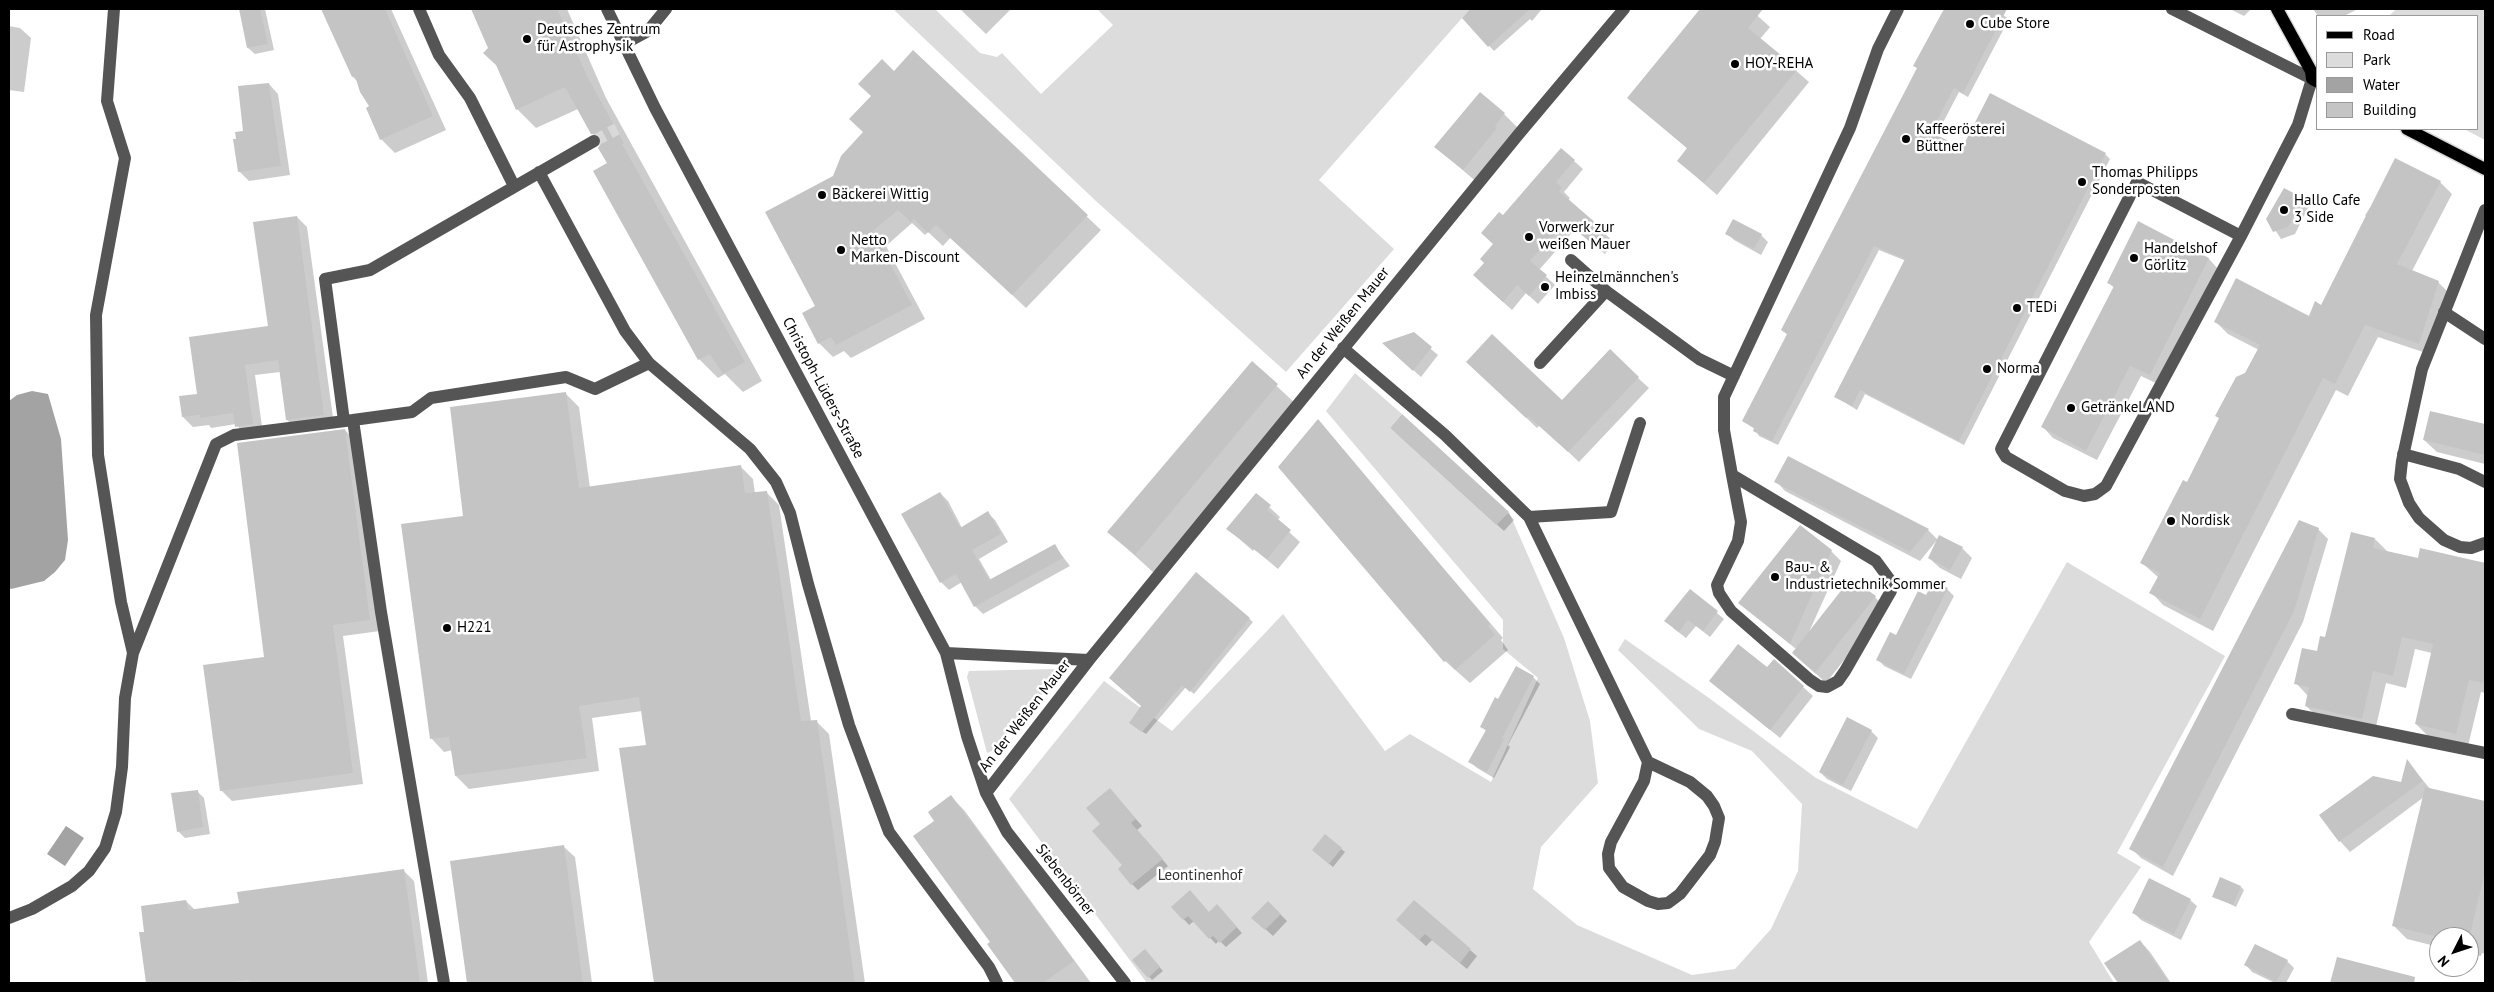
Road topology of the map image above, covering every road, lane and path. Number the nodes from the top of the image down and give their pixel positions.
1 (114, 9) edge
2 (419, 9) edge
3 (607, 9) edge
4 (666, 9) edge
5 (1624, 9) edge
6 (1898, 9) edge
7 (2172, 9) edge
8 (2277, 9) edge
9 (624, 44) junction
10 (2315, 81) edge
11 (2409, 130) edge
12 (594, 141) tunnel mouth
13 (2485, 169) edge
14 (539, 172) junction
15 (514, 186) junction
16 (2485, 210) edge
17 (2241, 236) junction
18 (1570, 260) dead end
19 (1606, 291) junction
20 (2444, 312) junction
21 (2485, 339) edge
22 (1343, 348) junction
23 (649, 363) junction
24 (1540, 363) dead end
25 (1734, 376) junction
26 (348, 421) junction
27 (1640, 423) dead end
28 (2403, 454) junction
29 (1732, 475) junction
30 (2485, 482) edge
31 (1529, 517) junction
32 (2485, 543) edge
33 (946, 652) junction
34 (133, 653) junction
35 (1089, 660) junction
36 (2292, 714) dead end
37 (2485, 754) edge
38 (1648, 762) junction
39 (986, 793) junction
40 (9, 918) edge
41 (444, 983) edge
42 (996, 983) edge
43 (1125, 983) edge

1 - 34 street
2 - 15 street
3 - 9 street, Christoph-Lüders-Straße
4 - 9 street
5 - 22 street, An der Weißen Mauer
6 - 25 street
7 - 10 street
8 - 10 main road
9 - 33 street, Christoph-Lüders-Straße
10 - 17 street
11 - 13 main road
12 - 14 street
14 - 15 street
14 - 23 street
15 - 26 street
16 - 20 street
17 - 17 street
18 - 19 street
19 - 24 street
19 - 25 street
20 - 21 street
20 - 28 street
22 - 31 street
22 - 35 street, An der Weißen Mauer
23 - 26 street
23 - 42 street
25 - 29 street
26 - 34 street
26 - 41 street
27 - 31 street
28 - 30 street
28 - 32 street
29 - 29 street
31 - 38 street
33 - 35 street, An der Weißen Mauer
33 - 39 street, Christoph-Lüders-Straße
34 - 40 street
35 - 39 street, An der Weißen Mauer
36 - 37 street
38 - 38 street
39 - 43 street, Siebenbörner

